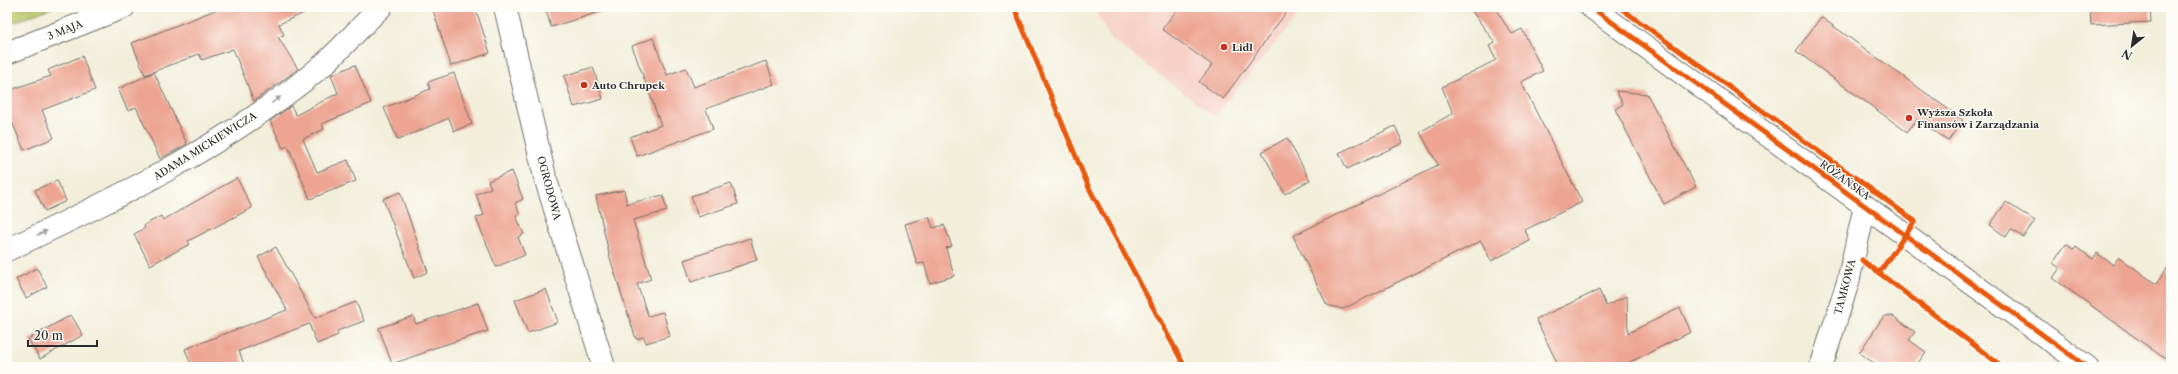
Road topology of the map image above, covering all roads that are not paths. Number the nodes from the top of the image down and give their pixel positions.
1 (124, 7) edge
2 (381, 7) edge
3 (505, 7) edge
4 (1591, 7) edge
5 (7, 53) edge
6 (1865, 206) junction
7 (7, 250) edge
8 (604, 367) edge
9 (1821, 367) edge
10 (2087, 367) edge

1 - 5 street, 3 MAJA
7 -> 2 street, ADAMA MICKIEWICZA
3 - 8 street, OGRODOWA
4 - 6 street, RÓŻAŃSKA
6 - 9 street, TAMKOWA
6 - 10 street, RÓŻAŃSKA

